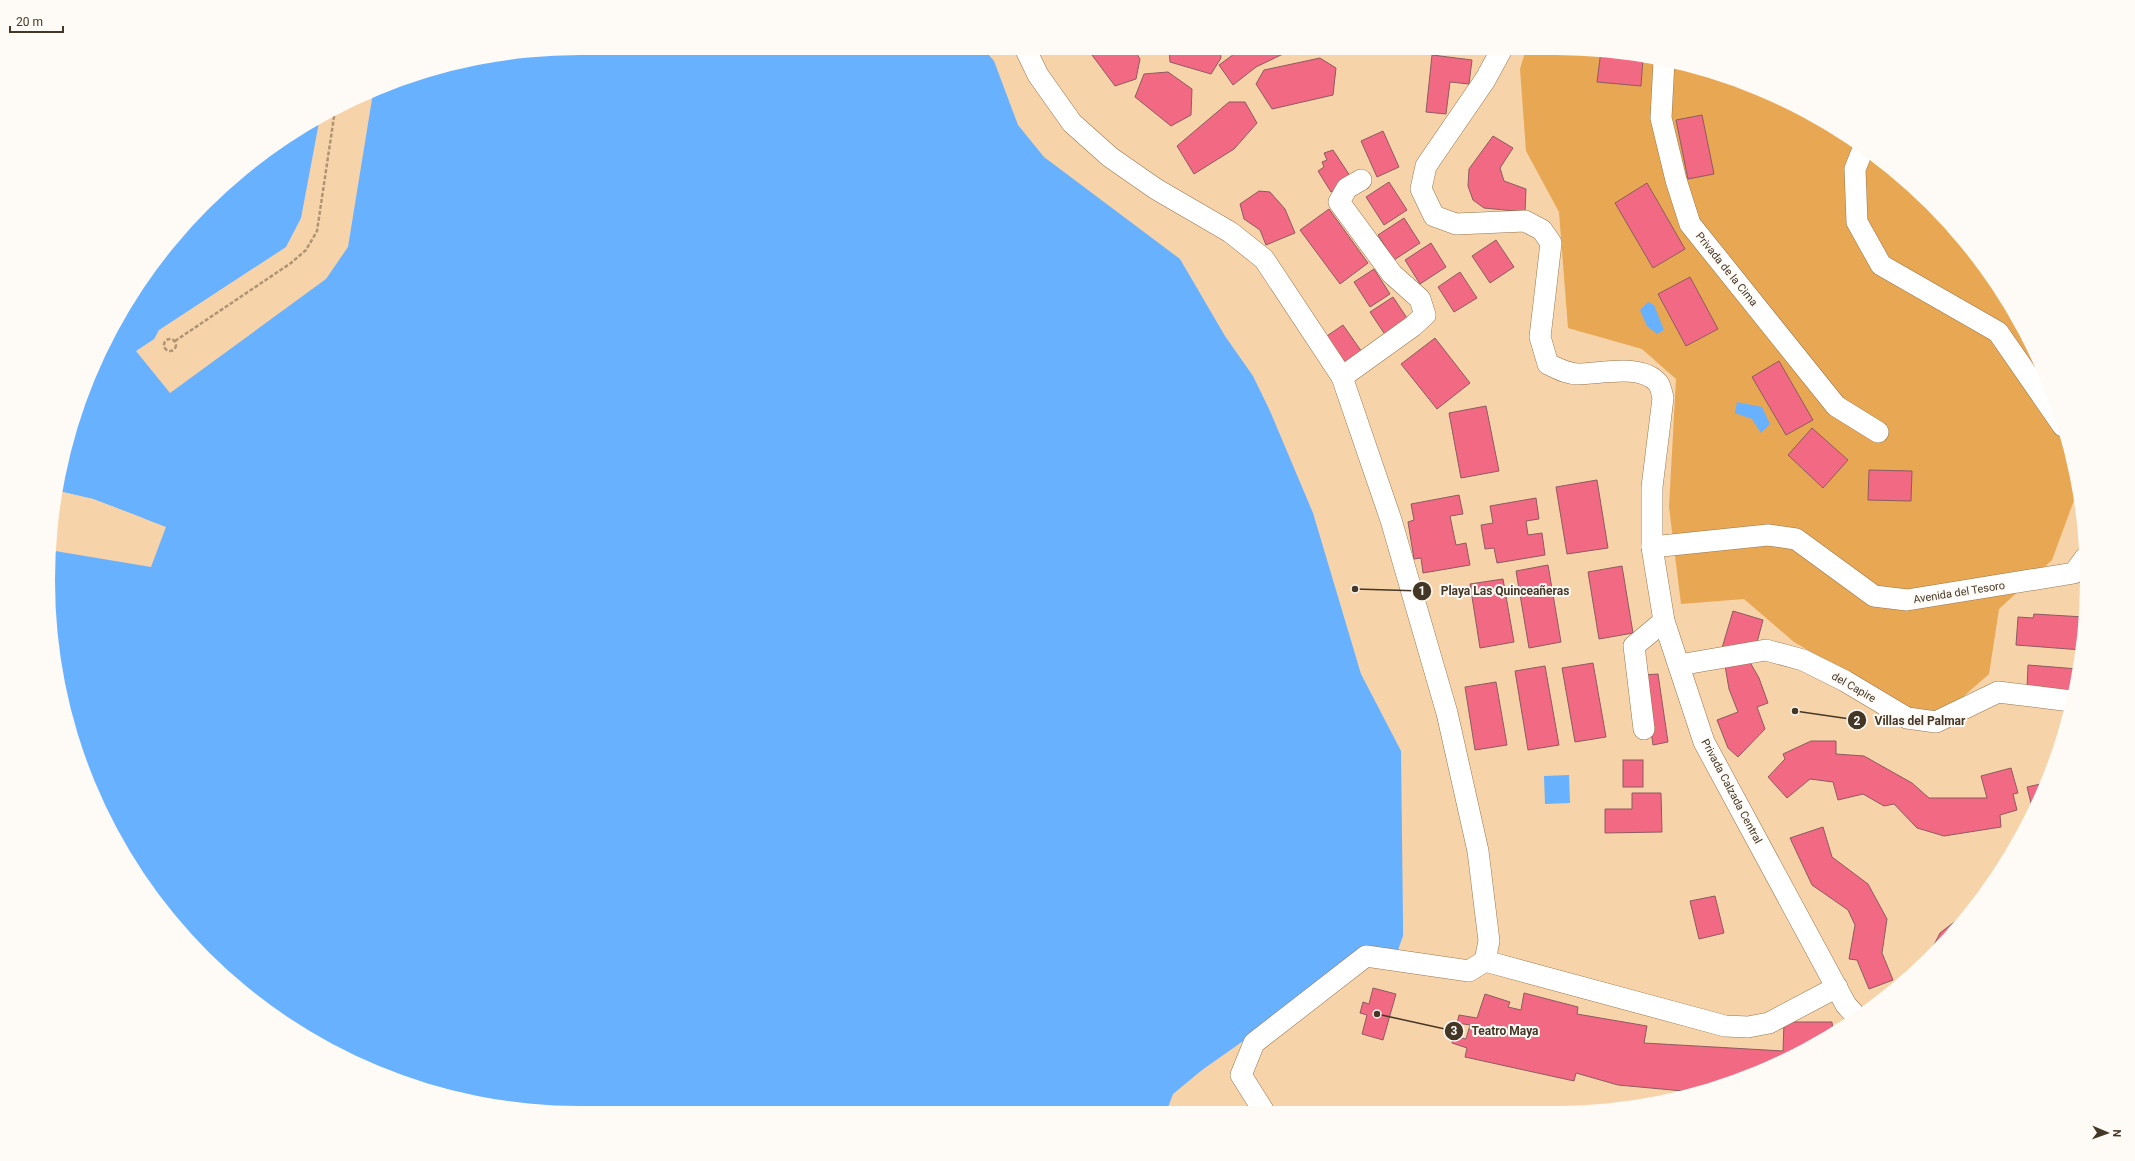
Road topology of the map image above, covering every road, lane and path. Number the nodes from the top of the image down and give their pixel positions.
1 (1028, 55) edge
2 (1499, 55) edge
3 (1664, 67) edge
4 (334, 116) edge
5 (1861, 155) edge
6 (1361, 180) dead end
7 (175, 341) junction
8 (1342, 377) junction
9 (2051, 408) edge
10 (1878, 432) dead end
11 (1652, 547) junction
12 (2080, 565) edge
13 (1664, 622) junction
14 (1678, 664) junction
15 (2066, 699) edge
16 (1644, 729) dead end
17 (1485, 961) junction
18 (1837, 987) junction
19 (1853, 1012) edge
20 (1260, 1106) edge

1 - 8 street
2 - 11 street, Privada Calzada Central
3 - 10 street, Privada de la Cima
4 - 7 path
5 - 9 street
6 - 8 street
7 - 7 path
8 - 17 street
11 - 12 street, Avenida del Tesoro
11 - 13 street, Privada Calzada Central
13 - 14 street, Privada Calzada Central
13 - 16 street
14 - 15 street, del Capire
14 - 18 street, Privada Calzada Central
17 - 18 street
17 - 20 street
18 - 19 street, Privada Calzada Central

